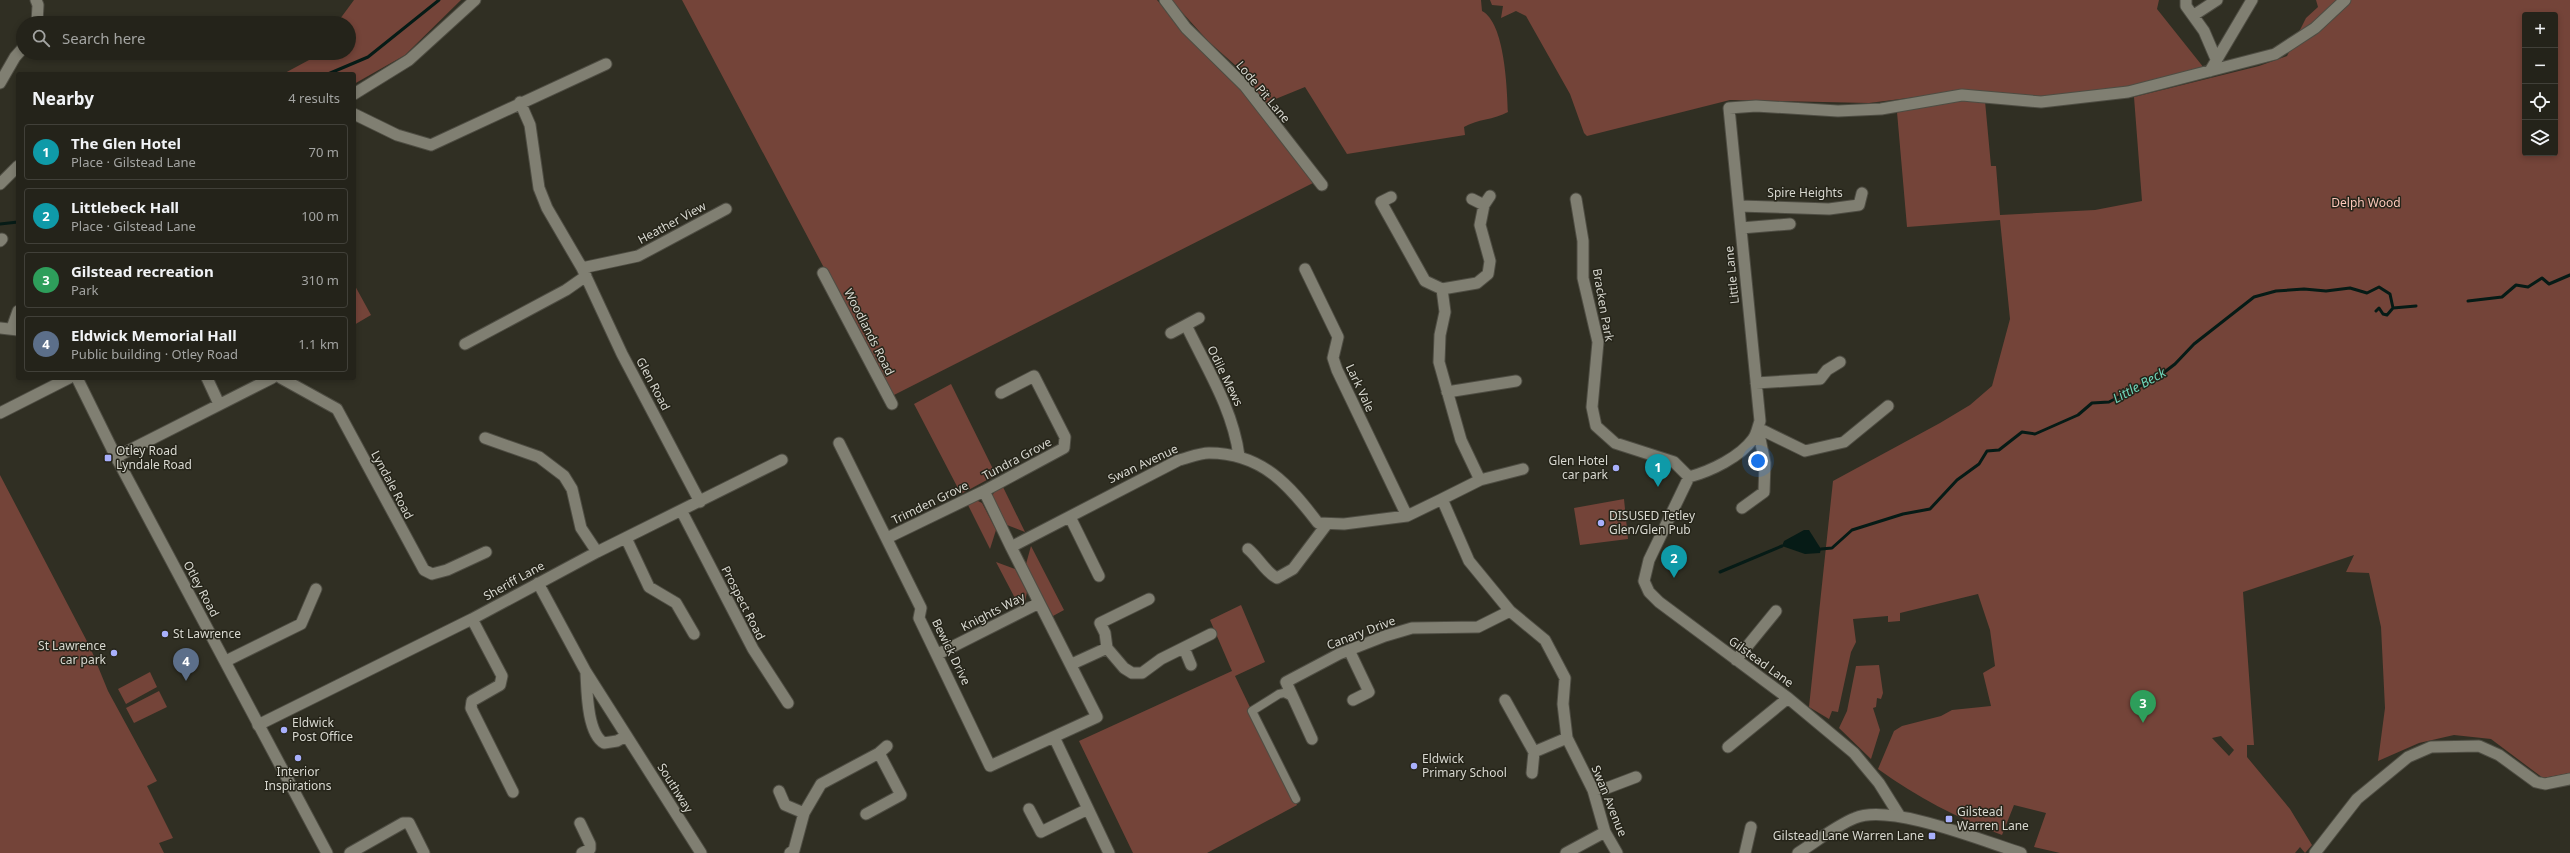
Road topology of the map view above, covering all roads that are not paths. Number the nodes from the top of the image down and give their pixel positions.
1 (36, 0) edge
2 (475, 0) edge
3 (1165, 0) edge
4 (2186, 0) edge
5 (2217, 0) edge
6 (2252, 0) edge
7 (2345, 0) edge
8 (2194, 14) junction
9 (37, 16) edge
10 (16, 56) edge
11 (2216, 59) junction
12 (606, 64) dead end
13 (2210, 71) junction
14 (0, 83) edge
15 (356, 93) edge
16 (520, 102) junction
17 (356, 115) edge
18 (16, 168) edge
19 (0, 184) edge
20 (1322, 185) dead end
21 (1862, 194) dead end
22 (1391, 197) dead end
23 (1472, 199) dead end
24 (1576, 199) dead end
25 (1739, 206) junction
26 (726, 209) dead end
27 (1790, 224) dead end
28 (1741, 228) junction
29 (1306, 269) dead end
30 (584, 272) junction
31 (823, 273) dead end
32 (1442, 289) junction
33 (1199, 318) dead end
34 (1186, 325) junction
35 (0, 328) edge
36 (15, 329) edge
37 (1171, 332) dead end
38 (465, 344) dead end
39 (1840, 362) dead end
40 (65, 380) edge
41 (78, 380) edge
42 (207, 380) edge
43 (264, 380) edge
44 (285, 380) edge
45 (1516, 381) dead end
46 (1756, 383) junction
47 (1447, 392) junction
48 (1001, 393) dead end
49 (219, 404) junction
50 (892, 404) dead end
51 (1888, 406) dead end
52 (0, 413) edge
53 (1756, 433) junction
54 (485, 438) dead end
55 (839, 443) dead end
56 (1239, 456) junction
57 (116, 457) junction
58 (782, 460) dead end
59 (1523, 469) dead end
60 (1689, 477) junction
61 (1480, 480) junction
62 (984, 491) junction
63 (1442, 499) junction
64 (700, 502) junction
65 (1742, 508) dead end
66 (682, 512) junction
67 (1407, 516) junction
68 (1070, 517) junction
69 (1327, 524) junction
70 (626, 538) junction
71 (887, 538) junction
72 (1011, 547) junction
73 (1248, 549) dead end
74 (486, 552) dead end
75 (597, 552) junction
76 (1099, 576) dead end
77 (538, 583) junction
78 (316, 589) dead end
79 (1149, 598) dead end
80 (1038, 603) junction
81 (1510, 611) junction
82 (1776, 612) dead end
83 (472, 619) junction
84 (694, 634) dead end
85 (1211, 634) dead end
86 (1107, 648) junction
87 (1184, 648) junction
88 (1349, 650) junction
89 (938, 654) junction
90 (1736, 660) junction
91 (226, 661) junction
92 (1072, 664) junction
93 (1191, 665) dead end
94 (586, 672) junction
95 (1292, 697) junction
96 (1788, 698) junction
97 (1353, 700) dead end
98 (1505, 700) dead end
99 (788, 703) dead end
100 (258, 725) junction
101 (626, 736) junction
102 (1054, 737) junction
103 (1566, 738) junction
104 (1312, 739) dead end
105 (1728, 747) dead end
106 (1534, 752) junction
107 (1532, 773) dead end
108 (1636, 777) dead end
109 (2570, 779) edge
110 (779, 790) dead end
111 (1593, 790) junction
112 (514, 792) dead end
113 (1296, 799) dead end
114 (1029, 809) dead end
115 (1088, 809) junction
116 (804, 813) junction
117 (866, 814) dead end
118 (1898, 815) junction
119 (580, 823) dead end
120 (1751, 826) dead end
121 (1605, 832) junction
122 (327, 853) edge
123 (350, 853) edge
124 (424, 853) edge
125 (582, 853) edge
126 (701, 853) edge
127 (790, 853) edge
128 (1109, 853) edge
129 (1566, 853) edge
130 (1617, 853) edge
131 (1745, 853) edge
132 (1798, 853) edge
133 (2021, 853) edge
134 (2315, 853) edge

1 - 9 street
2 - 15 street
3 - 20 street, Lode Pit Lane
4 - 8 street
5 - 8 street
6 - 11 street
7 - 13 street
8 - 11 street
10 - 14 street
11 - 13 street
12 - 16 street
13 - 25 street, Little Lane
16 - 17 street
16 - 30 street, Glen Road
18 - 19 street
21 - 25 street, Spire Heights
22 - 32 street
23 - 32 street
24 - 60 street, Bracken Park
25 - 28 street, Little Lane
26 - 30 street, Heather View
27 - 28 street
28 - 46 street, Little Lane
29 - 67 street, Lark Vale
30 - 38 street
30 - 64 street, Glen Road
31 - 50 street, Woodlands Road
32 - 47 street
33 - 34 street
34 - 37 street
34 - 56 street, Odile Mews
35 - 36 street
39 - 46 street
40 - 52 street
41 - 57 street, Otley Road
42 - 49 street
43 - 49 street
44 - 74 street, Lyndale Road
45 - 47 street
46 - 53 street, Little Lane
47 - 61 street
48 - 62 street, Tundra Grove
49 - 57 street
51 - 53 street
53 - 60 street
53 - 65 street, Little Lane
54 - 75 street
55 - 71 street, Bewick Drive
56 - 68 street, Swan Avenue
56 - 69 street, Swan Avenue
57 - 91 street, Otley Road
58 - 64 street, Sheriff Lane
59 - 61 street
60 - 90 street, Gilstead Lane
61 - 63 street
62 - 71 street, Trimden Grove
62 - 72 street
63 - 67 street
63 - 81 street, Swan Avenue
64 - 66 street, Sheriff Lane
66 - 70 street, Sheriff Lane
66 - 99 street, Prospect Road
67 - 69 street
68 - 72 street, Swan Avenue
68 - 76 street
69 - 73 street
70 - 75 street, Sheriff Lane
70 - 84 street
71 - 89 street, Bewick Drive
72 - 80 street
75 - 77 street, Sheriff Lane
77 - 83 street, Sheriff Lane
77 - 94 street, Southway
78 - 91 street
79 - 86 street
80 - 89 street, Knights Way
80 - 92 street
81 - 88 street, Canary Drive
81 - 103 street, Swan Avenue
82 - 90 street
83 - 100 street, Sheriff Lane
83 - 112 street
85 - 87 street
86 - 87 street
86 - 92 street
87 - 93 street
88 - 95 street, Canary Drive
88 - 97 street
89 - 102 street, Bewick Drive
90 - 96 street, Gilstead Lane
91 - 100 street, Otley Road
92 - 102 street
94 - 101 street, Southway
94 - 101 street, Southway
95 - 104 street, Canary Drive
95 - 113 street
96 - 105 street
96 - 118 street, Gilstead Lane
98 - 106 street
100 - 122 street, Otley Road
101 - 126 street, Southway
102 - 115 street
103 - 106 street
103 - 111 street, Swan Avenue
106 - 107 street
108 - 111 street
109 - 134 street
110 - 116 street
111 - 121 street, Swan Avenue
114 - 115 street
115 - 128 street
116 - 117 street
116 - 127 street
118 - 132 street
118 - 133 street
119 - 125 street
120 - 131 street
121 - 129 street
121 - 130 street, Swan Avenue
123 - 124 street

